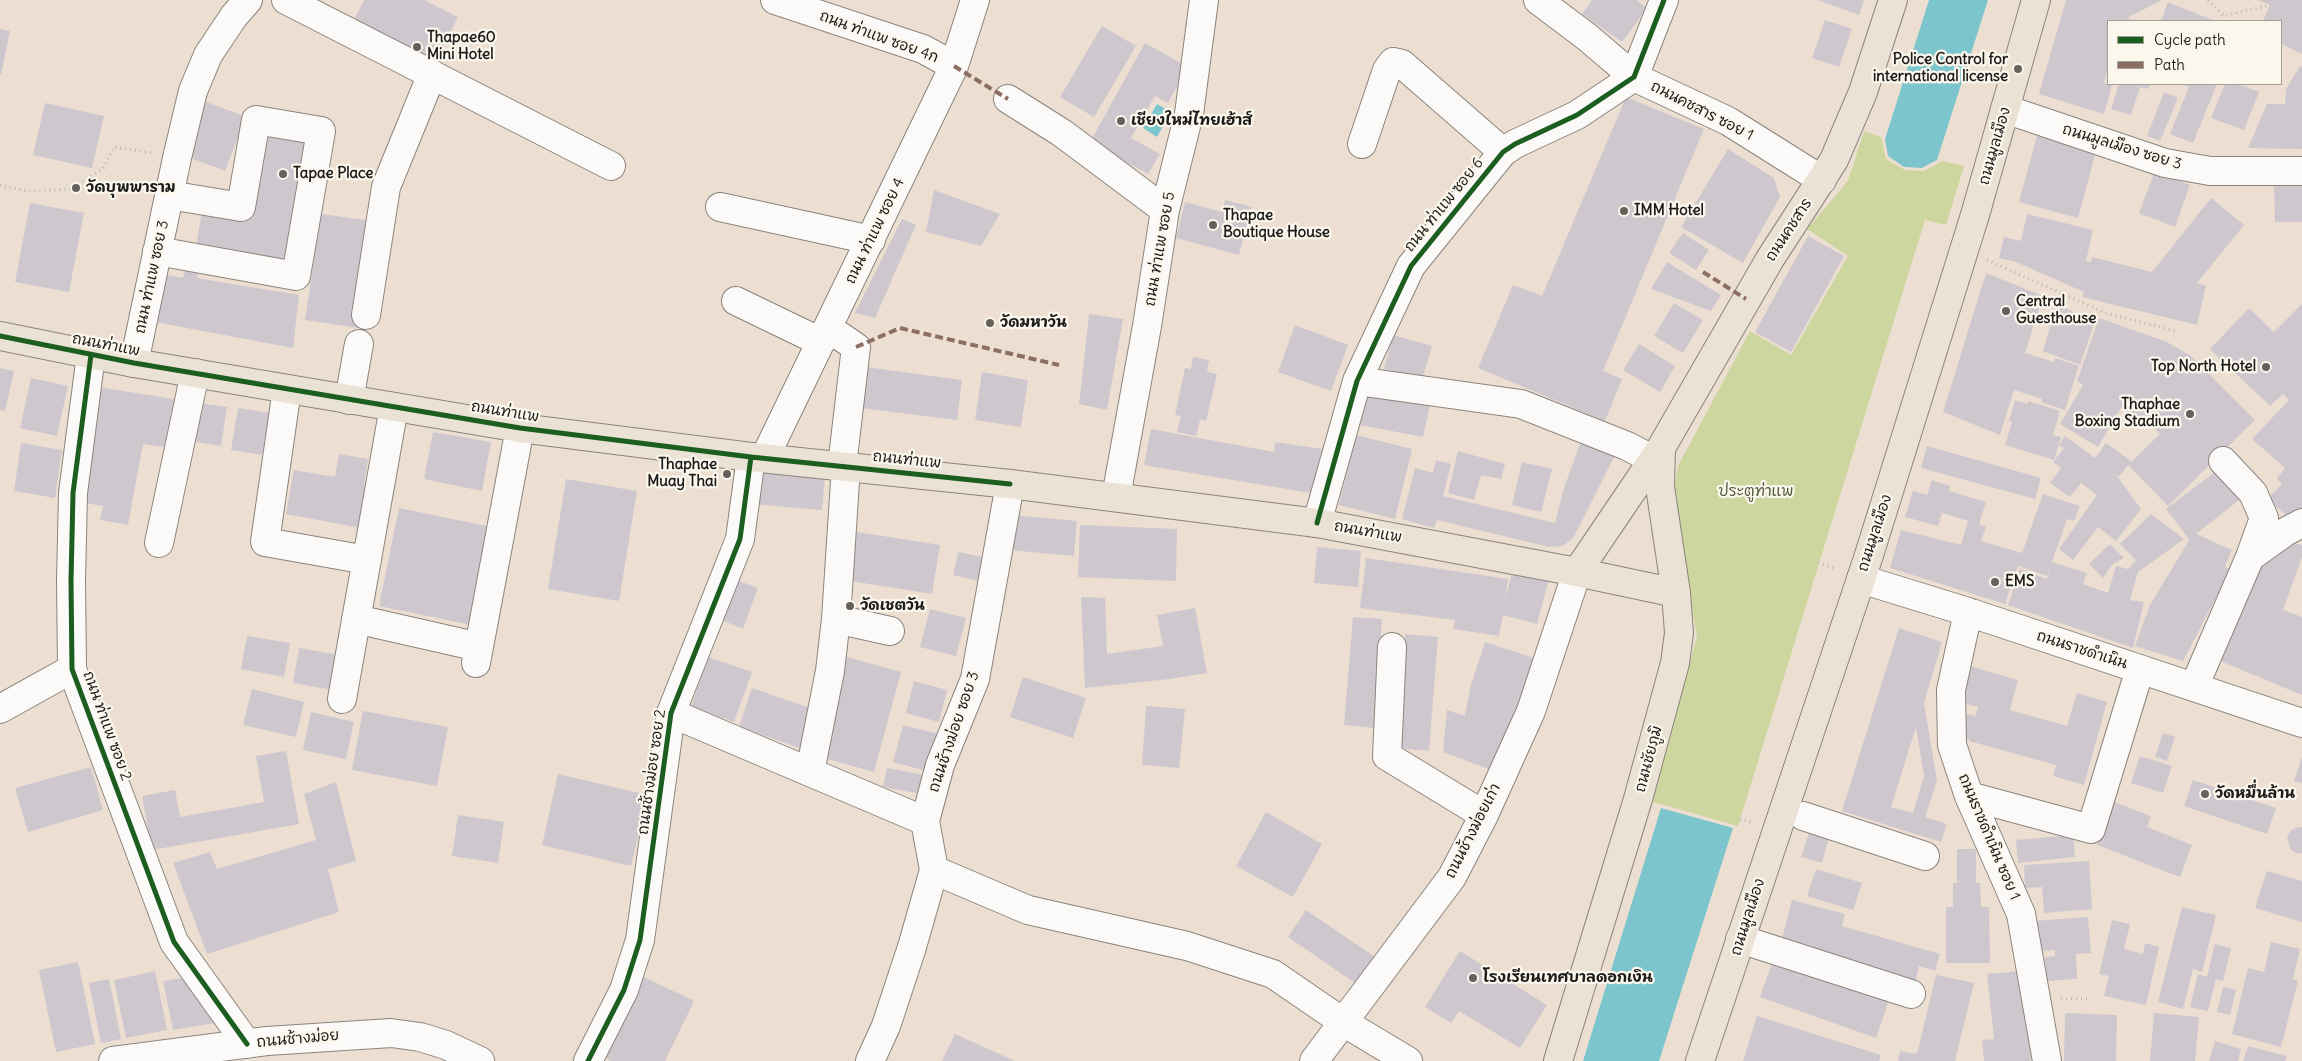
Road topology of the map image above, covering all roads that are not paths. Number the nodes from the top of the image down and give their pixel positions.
1 (248, 0) edge
2 (286, 0) edge
3 (775, 0) edge
4 (975, 0) edge
5 (1204, 0) edge
6 (1538, 0) edge
7 (1664, 0) edge
8 (1893, 0) edge
9 (2036, 0) edge
10 (954, 66) junction
11 (432, 74) junction
12 (1634, 77) junction
13 (1008, 99) dead end
14 (2005, 109) junction
15 (1362, 144) dead end
16 (1502, 152) junction
17 (611, 166) dead end
18 (2302, 171) edge
19 (1822, 180) junction
20 (169, 195) junction
21 (720, 207) dead end
22 (1165, 210) junction
23 (871, 240) junction
24 (158, 251) junction
25 (736, 301) dead end
26 (366, 315) dead end
27 (824, 335) junction
28 (0, 336) edge
29 (359, 344) dead end
30 (91, 355) junction
31 (134, 363) junction
32 (195, 373) junction
33 (1357, 381) junction
34 (287, 389) junction
35 (349, 400) junction
36 (394, 407) junction
37 (520, 428) junction
38 (1656, 454) junction
39 (758, 457) junction
40 (2222, 461) dead end
41 (844, 466) junction
42 (1010, 484) junction
43 (1116, 497) junction
44 (1318, 523) junction
45 (2302, 523) edge
46 (159, 543) dead end
47 (2250, 557) junction
48 (367, 560) junction
49 (1577, 572) junction
50 (1851, 575) junction
51 (1676, 593) junction
52 (1968, 612) junction
53 (356, 619) junction
54 (836, 619) junction
55 (890, 631) dead end
56 (1392, 646) dead end
57 (72, 669) junction
58 (2140, 669) junction
59 (2194, 687) junction
60 (342, 699) dead end
61 (0, 709) edge
62 (670, 713) junction
63 (2302, 723) edge
64 (810, 772) junction
65 (1969, 796) junction
66 (1484, 815) junction
67 (1803, 816) dead end
68 (925, 821) junction
69 (1925, 856) dead end
70 (934, 870) junction
71 (1740, 939) junction
72 (1911, 994) dead end
73 (1343, 1022) junction
74 (261, 1049) edge
75 (113, 1061) edge
76 (480, 1061) edge
77 (588, 1061) edge
78 (870, 1061) edge
79 (1314, 1061) edge
80 (1408, 1061) edge
81 (1558, 1061) edge
82 (1700, 1061) edge
83 (2047, 1061) edge

1 - 20 street, ถนน ท่าแพ ซอย 3
2 - 11 street
3 - 10 street, ถนน ท่าแพ ซอย 4ก
4 - 10 street, ถนน ท่าแพ ซอย 4
5 - 22 street, ถนน ท่าแพ ซอย 5
6 - 12 street, ถนนคชสาร ซอย 1
7 - 12 street
8 - 19 main road, ถนนคชสาร
9 - 14 main road, ถนนมูลเมือง
10 - 23 street, ถนน ท่าแพ ซอย 4
11 - 17 street
11 - 26 street
12 - 16 street, ถนน ท่าแพ ซอย 6
12 - 19 street, ถนนคชสาร ซอย 1
13 - 22 street
14 - 18 street, ถนนมูลเมือง ซอย 3
14 - 50 main road, ถนนมูลเมือง
15 - 16 street
16 - 33 street, ถนน ท่าแพ ซอย 6
19 - 38 main road, ถนนคชสาร
20 - 24 street, ถนน ท่าแพ ซอย 3
20 - 24 street
21 - 23 street
22 - 43 street, ถนน ท่าแพ ซอย 5
23 - 27 street, ถนน ท่าแพ ซอย 4
24 - 31 street, ถนน ท่าแพ ซอย 3
25 - 27 street
27 - 39 street, ถนน ท่าแพ ซอย 4
27 - 41 street
28 - 30 main road, ถนนท่าแพ
29 - 35 street
30 - 31 main road, ถนนท่าแพ
30 - 57 street, ถนน ท่าแพ ซอย 2
31 - 32 main road, ถนนท่าแพ
32 - 34 main road, ถนนท่าแพ
32 - 46 street
33 - 38 street
33 - 44 street, ถนน ท่าแพ ซอย 6
34 - 35 main road, ถนนท่าแพ
34 - 48 street
35 - 36 main road, ถนนท่าแพ
36 - 37 main road, ถนนท่าแพ
36 - 48 street
37 - 39 main road, ถนนท่าแพ
37 - 53 street
38 - 49 main road
38 - 51 main road, ถนนชัยภูมิ
39 - 41 main road, ถนนท่าแพ
39 - 62 street, ถนนช้างม่อย ซอย 2
40 - 47 street
41 - 42 main road, ถนนท่าแพ
41 - 54 street
42 - 43 main road, ถนนท่าแพ
42 - 68 street, ถนนช้างม่อย ซอย 3
43 - 44 main road, ถนนท่าแพ
44 - 49 main road, ถนนท่าแพ
45 - 47 street
47 - 59 street
48 - 53 street
49 - 51 main road, ถนนท่าแพ
49 - 66 street, ถนนช้างม่อยเก่า
50 - 52 street, ถนนราชดำเนิน
50 - 71 main road, ถนนมูลเมือง
51 - 81 main road, ถนนชัยภูมิ
52 - 58 street, ถนนราชดำเนิน
52 - 65 street, ถนนราชดำเนิน ซอย 1
53 - 60 street
54 - 55 street
54 - 64 street
56 - 66 street
57 - 61 street
57 - 74 street, ถนน ท่าแพ ซอย 2
58 - 59 street, ถนนราชดำเนิน
58 - 65 street
59 - 63 street, ถนนราชดำเนิน
62 - 64 street
62 - 77 street, ถนนช้างม่อย ซอย 2
64 - 68 street
65 - 83 street, ถนนราชดำเนิน ซอย 1
66 - 73 street, ถนนช้างม่อยเก่า
67 - 69 street
68 - 70 street, ถนนช้างม่อย ซอย 3
70 - 73 street
70 - 78 street, ถนนช้างม่อย ซอย 3
71 - 72 street
71 - 82 main road, ถนนมูลเมือง
73 - 79 street, ถนนช้างม่อยเก่า
73 - 80 street
74 - 75 street, ถนนช้างม่อย
74 - 76 street, ถนนช้างม่อย

